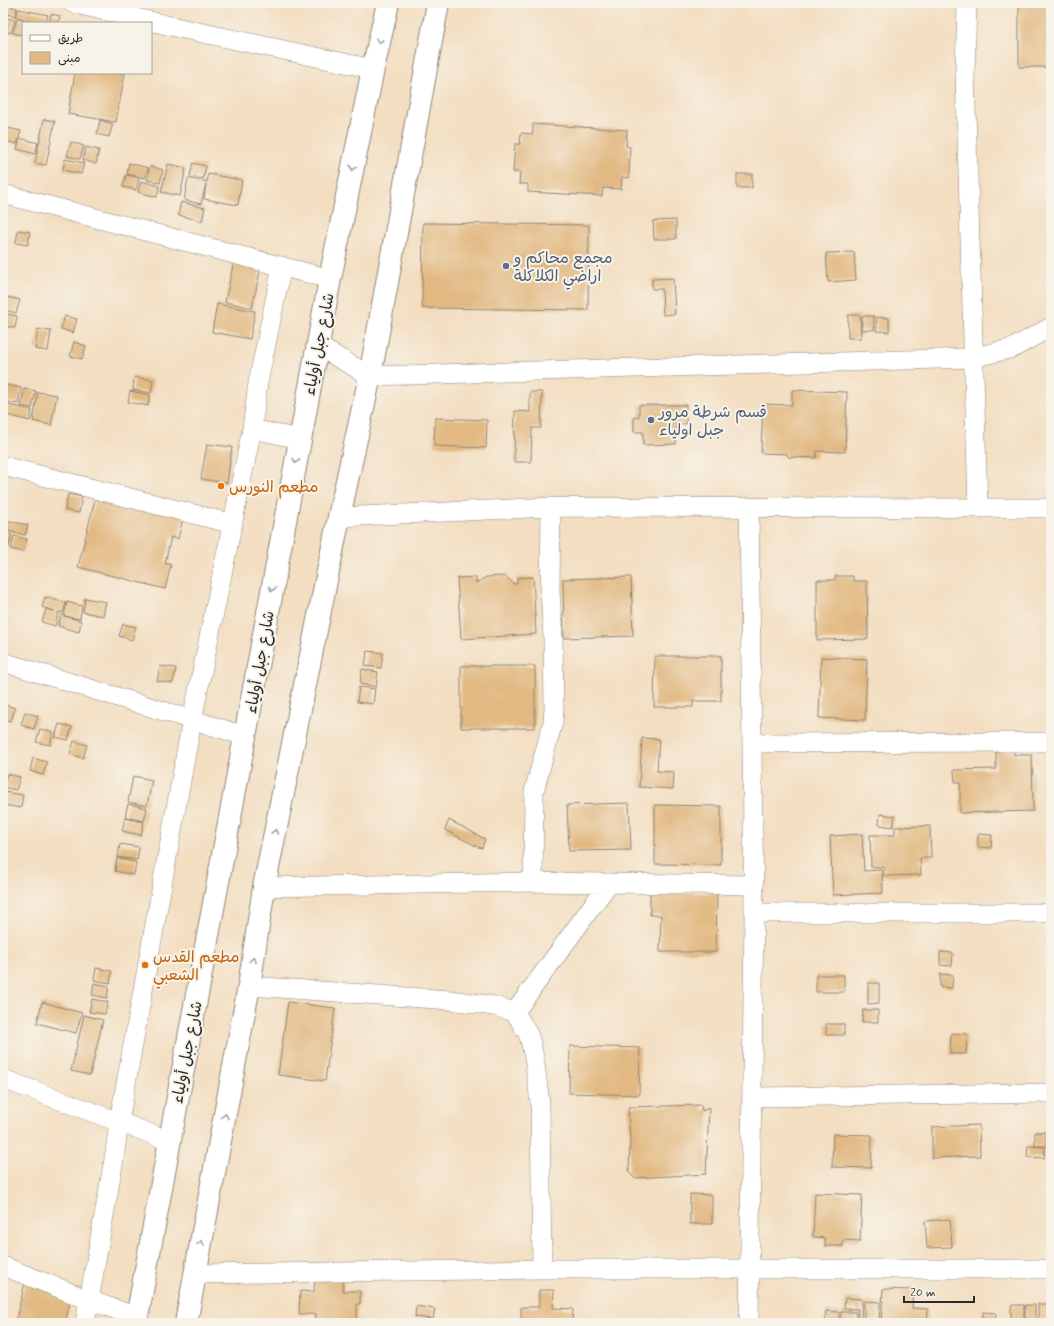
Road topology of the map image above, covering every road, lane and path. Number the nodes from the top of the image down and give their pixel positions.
1 (72, 3) edge
2 (388, 3) edge
3 (438, 3) edge
4 (967, 3) edge
5 (372, 69) junction
6 (3, 194) edge
7 (282, 266) junction
8 (330, 279) junction
9 (1051, 327) edge
10 (318, 346) junction
11 (972, 358) junction
12 (370, 376) junction
13 (252, 430) junction
14 (300, 439) junction
15 (3, 466) edge
16 (749, 507) junction
17 (551, 508) junction
18 (978, 508) junction
19 (1051, 508) edge
20 (339, 517) junction
21 (233, 524) junction
22 (3, 662) edge
23 (192, 720) junction
24 (245, 736) junction
25 (1051, 742) edge
26 (752, 743) junction
27 (533, 882) junction
28 (609, 883) junction
29 (754, 885) junction
30 (264, 887) junction
31 (754, 913) junction
32 (1051, 913) edge
33 (249, 986) junction
34 (515, 1012) junction
35 (3, 1078) edge
36 (1051, 1092) edge
37 (753, 1097) junction
38 (119, 1122) junction
39 (170, 1141) junction
40 (3, 1266) edge
41 (542, 1269) junction
42 (1051, 1269) edge
43 (750, 1270) junction
44 (195, 1274) junction
45 (89, 1300) junction
46 (136, 1320) edge
47 (85, 1323) edge
48 (186, 1323) edge
49 (749, 1323) edge

1 - 5 street
2 -> 5 main road, شارع جبل أولياء
3 - 12 main road
4 - 11 street
5 -> 8 main road, شارع جبل أولياء
6 - 7 street
7 - 8 street
7 - 13 street
8 - 10 main road, شارع جبل أولياء
9 - 11 street
10 - 12 street
10 - 14 main road, شارع جبل أولياء
11 - 12 street
11 - 18 street
12 - 20 main road
13 - 14 street
13 - 21 street
14 -> 24 main road, شارع جبل أولياء
15 - 21 street
16 - 17 street
16 - 18 street
16 - 26 street
17 - 20 street
17 - 27 street
18 - 19 street
30 -> 20 main road
21 - 23 street
22 - 23 street
23 - 24 street
23 - 38 street
24 - 39 main road, شارع جبل أولياء
25 - 26 street
26 - 29 street
27 - 28 street
27 - 30 street
28 - 29 street
28 - 34 street
29 - 31 street
33 -> 30 main road
31 - 32 street
31 - 37 street
33 - 34 street
44 -> 33 main road
34 - 41 street
35 - 38 street
36 - 37 street
37 - 43 street
38 - 39 street
38 - 45 street
39 - 46 main road, شارع جبل أولياء
40 - 45 street
41 - 43 street
41 - 44 street
42 - 43 street
43 - 49 street
44 - 48 main road
45 - 46 street
45 - 47 street

